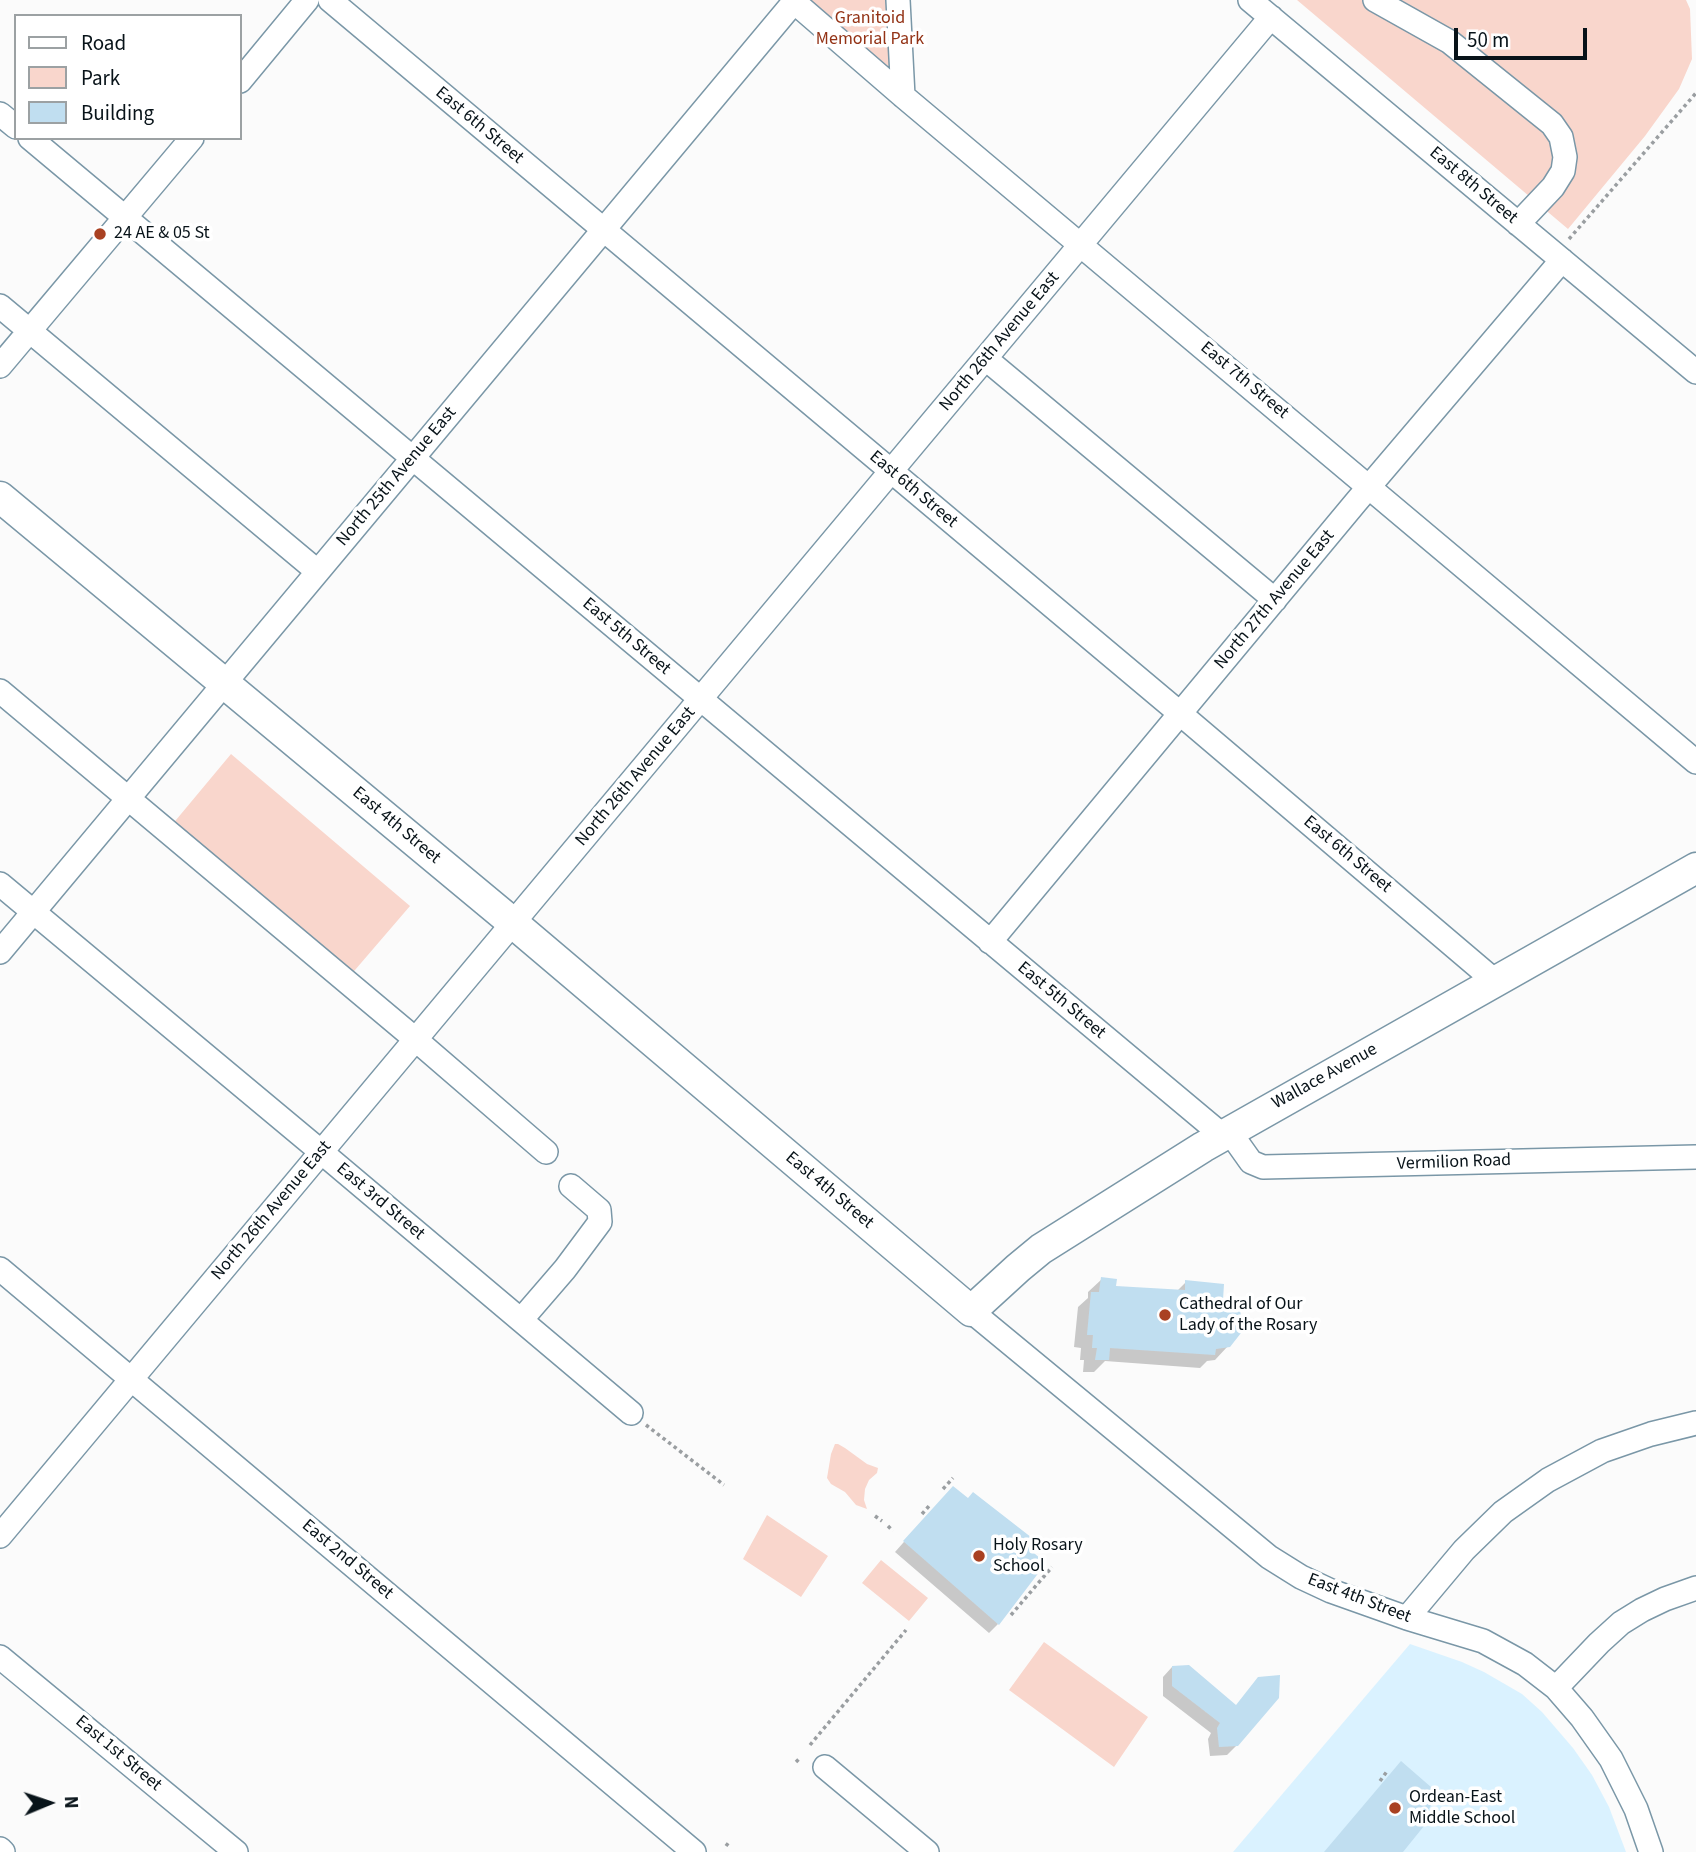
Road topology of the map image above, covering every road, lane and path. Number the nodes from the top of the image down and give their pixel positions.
1 (307, 0) edge
2 (330, 0) edge
3 (898, 0) edge
4 (1250, 0) edge
5 (1375, 0) edge
6 (793, 1) edge
7 (1271, 18) junction
8 (242, 79) edge
9 (1696, 93) edge
10 (903, 96) junction
11 (0, 114) edge
12 (14, 125) edge
13 (32, 140) edge
14 (190, 140) edge
15 (125, 218) junction
16 (1518, 224) junction
17 (602, 230) junction
18 (1081, 245) junction
19 (1559, 257) junction
20 (0, 306) edge
21 (29, 331) junction
22 (986, 359) junction
23 (0, 366) edge
24 (1696, 372) edge
25 (413, 459) junction
26 (891, 472) junction
27 (1370, 487) junction
28 (0, 497) edge
29 (317, 571) junction
30 (1275, 600) junction
31 (225, 684) junction
32 (0, 691) edge
33 (701, 699) junction
34 (1181, 714) junction
35 (1696, 762) edge
36 (128, 797) junction
37 (1696, 868) edge
38 (0, 884) edge
39 (34, 912) junction
40 (513, 923) junction
41 (990, 942) junction
42 (0, 952) edge
43 (1496, 982) junction
44 (415, 1040) junction
45 (1225, 1133) junction
46 (321, 1152) junction
47 (546, 1152) dead end
48 (1696, 1157) edge
49 (570, 1186) dead end
50 (0, 1269) edge
51 (971, 1311) junction
52 (521, 1320) junction
53 (131, 1379) junction
54 (631, 1413) joint
55 (1696, 1423) edge
56 (953, 1478) dead end
57 (724, 1485) dead end
58 (943, 1489) dead end
59 (929, 1506) dead end
60 (922, 1514) dead end
61 (876, 1516) dead end
62 (882, 1521) dead end
63 (888, 1526) dead end
64 (893, 1531) dead end
65 (0, 1536) edge
66 (1052, 1567) dead end
67 (1696, 1588) edge
68 (1011, 1615) dead end
69 (1407, 1618) junction
70 (906, 1630) dead end
71 (0, 1657) edge
72 (1556, 1688) junction
73 (810, 1745) dead end
74 (825, 1767) dead end
75 (1388, 1770) dead end
76 (1380, 1781) dead end
77 (229, 1850) edge
78 (694, 1852) edge
79 (927, 1852) edge
80 (1651, 1852) edge

1 - 8 street
2 - 17 street, East 6th Street
3 - 10 street
4 - 7 street, East 8th Street
5 - 16 street
6 - 10 street, East 7th Street
6 - 17 street, North 25th Avenue East
7 - 16 street, East 8th Street
7 - 18 street, North 26th Avenue East
9 - 19 path
10 - 18 street, East 7th Street
11 - 12 street
13 - 15 street, East 5th Street
14 - 15 street
15 - 21 street
15 - 25 street, East 5th Street
16 - 19 street, East 8th Street
17 - 25 street, North 25th Avenue East
17 - 26 street, East 6th Street
18 - 22 street, North 26th Avenue East
18 - 27 street, East 7th Street
19 - 24 street, East 8th Street
19 - 27 street, North 27th Avenue East
20 - 21 street
21 - 23 street
21 - 29 street
22 - 26 street, North 26th Avenue East
22 - 30 street
25 - 29 street, North 25th Avenue East
25 - 33 street, East 5th Street
26 - 33 street, North 26th Avenue East
26 - 34 street, East 6th Street
27 - 30 street, North 27th Avenue East
27 - 35 street, East 7th Street
28 - 31 main road, East 4th Street
29 - 31 street, North 25th Avenue East
30 - 34 street, North 27th Avenue East
31 - 36 street, North 25th Avenue East
31 - 40 main road, East 4th Street
32 - 36 street
33 - 40 street, North 26th Avenue East
33 - 41 street, East 5th Street
34 - 41 street, North 27th Avenue East
34 - 43 street, East 6th Street
36 - 39 street, North 25th Avenue East
36 - 44 street
37 - 43 main road, Wallace Avenue
38 - 39 street, East 3rd Street
39 - 42 street, North 25th Avenue East
39 - 46 street, East 3rd Street
40 - 44 street, North 26th Avenue East
40 - 51 main road, East 4th Street
41 - 45 street, East 5th Street
43 - 45 main road, Wallace Avenue
44 - 46 street, North 26th Avenue East
44 - 47 street
45 - 48 street, Vermilion Road
45 - 51 main road, Wallace Avenue
46 - 52 street, East 3rd Street
46 - 53 street, North 26th Avenue East
49 - 52 street
50 - 53 street, East 2nd Street
51 - 69 street, East 4th Street
52 - 54 street, East 3rd Street
53 - 65 street, North 26th Avenue East
53 - 78 street, East 2nd Street
54 - 57 path
55 - 69 street
56 - 58 path
59 - 60 path
61 - 62 path
63 - 64 path
66 - 68 path
67 - 72 street
69 - 72 street, East 4th Street
70 - 73 path
71 - 77 street, East 1st Street
72 - 80 street, East 4th Street
74 - 79 street
75 - 76 path

